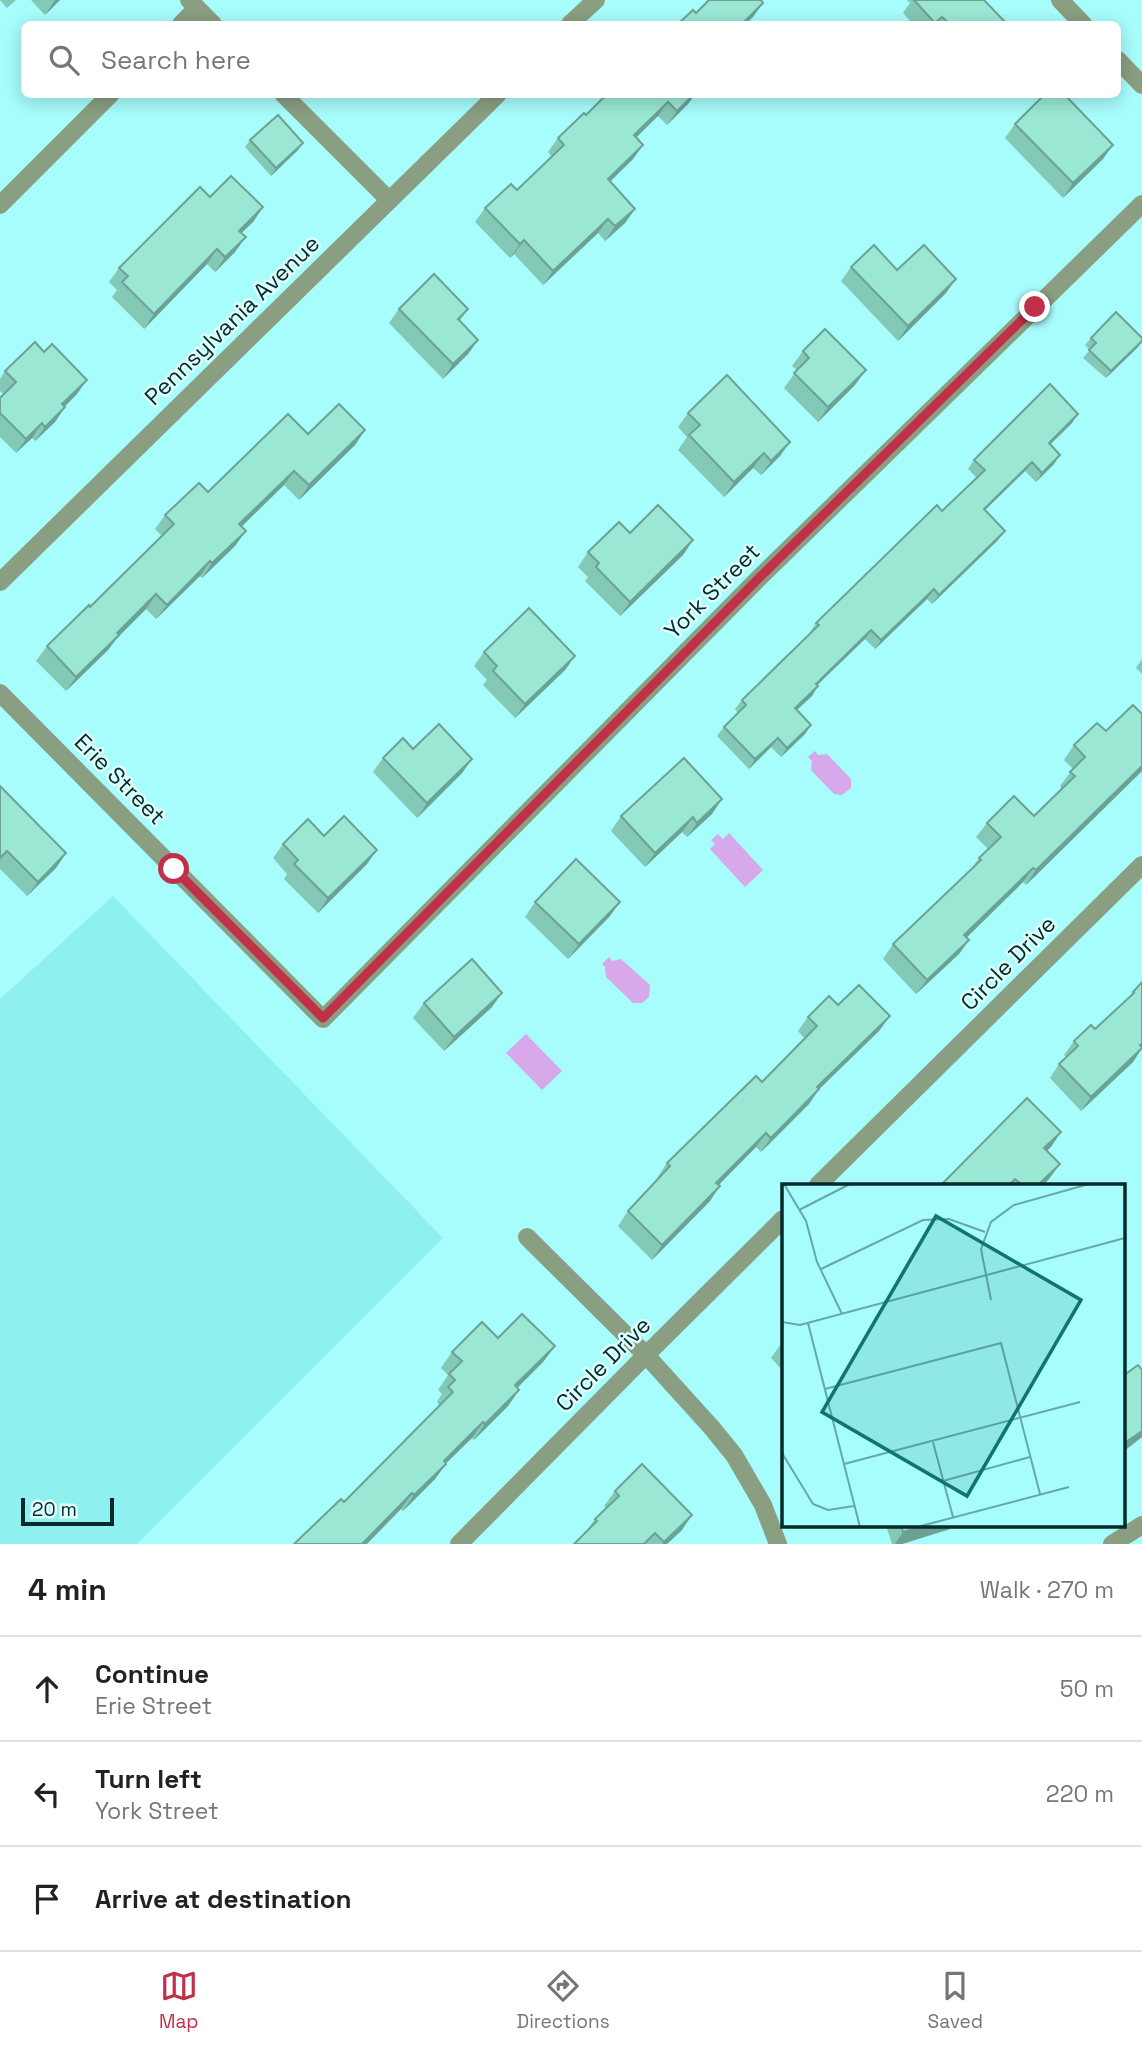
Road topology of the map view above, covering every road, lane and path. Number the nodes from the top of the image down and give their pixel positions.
1 (596, 0) edge
2 (1060, 0) edge
3 (193, 4) edge
4 (183, 21) edge
5 (210, 21) edge
6 (573, 21) edge
7 (1080, 21) edge
8 (1121, 63) edge
9 (1142, 85) edge
10 (107, 98) edge
11 (287, 98) edge
12 (494, 98) edge
13 (389, 201) junction
14 (1142, 204) edge
15 (0, 205) edge
16 (0, 582) edge
17 (0, 693) edge
18 (1142, 865) edge
19 (323, 1018) joint
20 (819, 1184) edge
21 (782, 1220) edge
22 (527, 1237) dead end
23 (646, 1355) junction
24 (1142, 1525) edge
25 (459, 1544) edge
26 (778, 1544) edge
27 (1112, 1544) edge

1 - 6 street
2 - 7 street
3 - 4 street
3 - 5 street
8 - 9 street
10 - 15 street
11 - 13 street
12 - 13 street, Pennsylvania Avenue
13 - 16 street, Pennsylvania Avenue
14 - 19 street, York Street
17 - 19 street, Erie Street
18 - 20 street, Circle Drive
21 - 23 street, Circle Drive
22 - 23 street
23 - 25 street, Circle Drive
23 - 26 street
24 - 27 street

